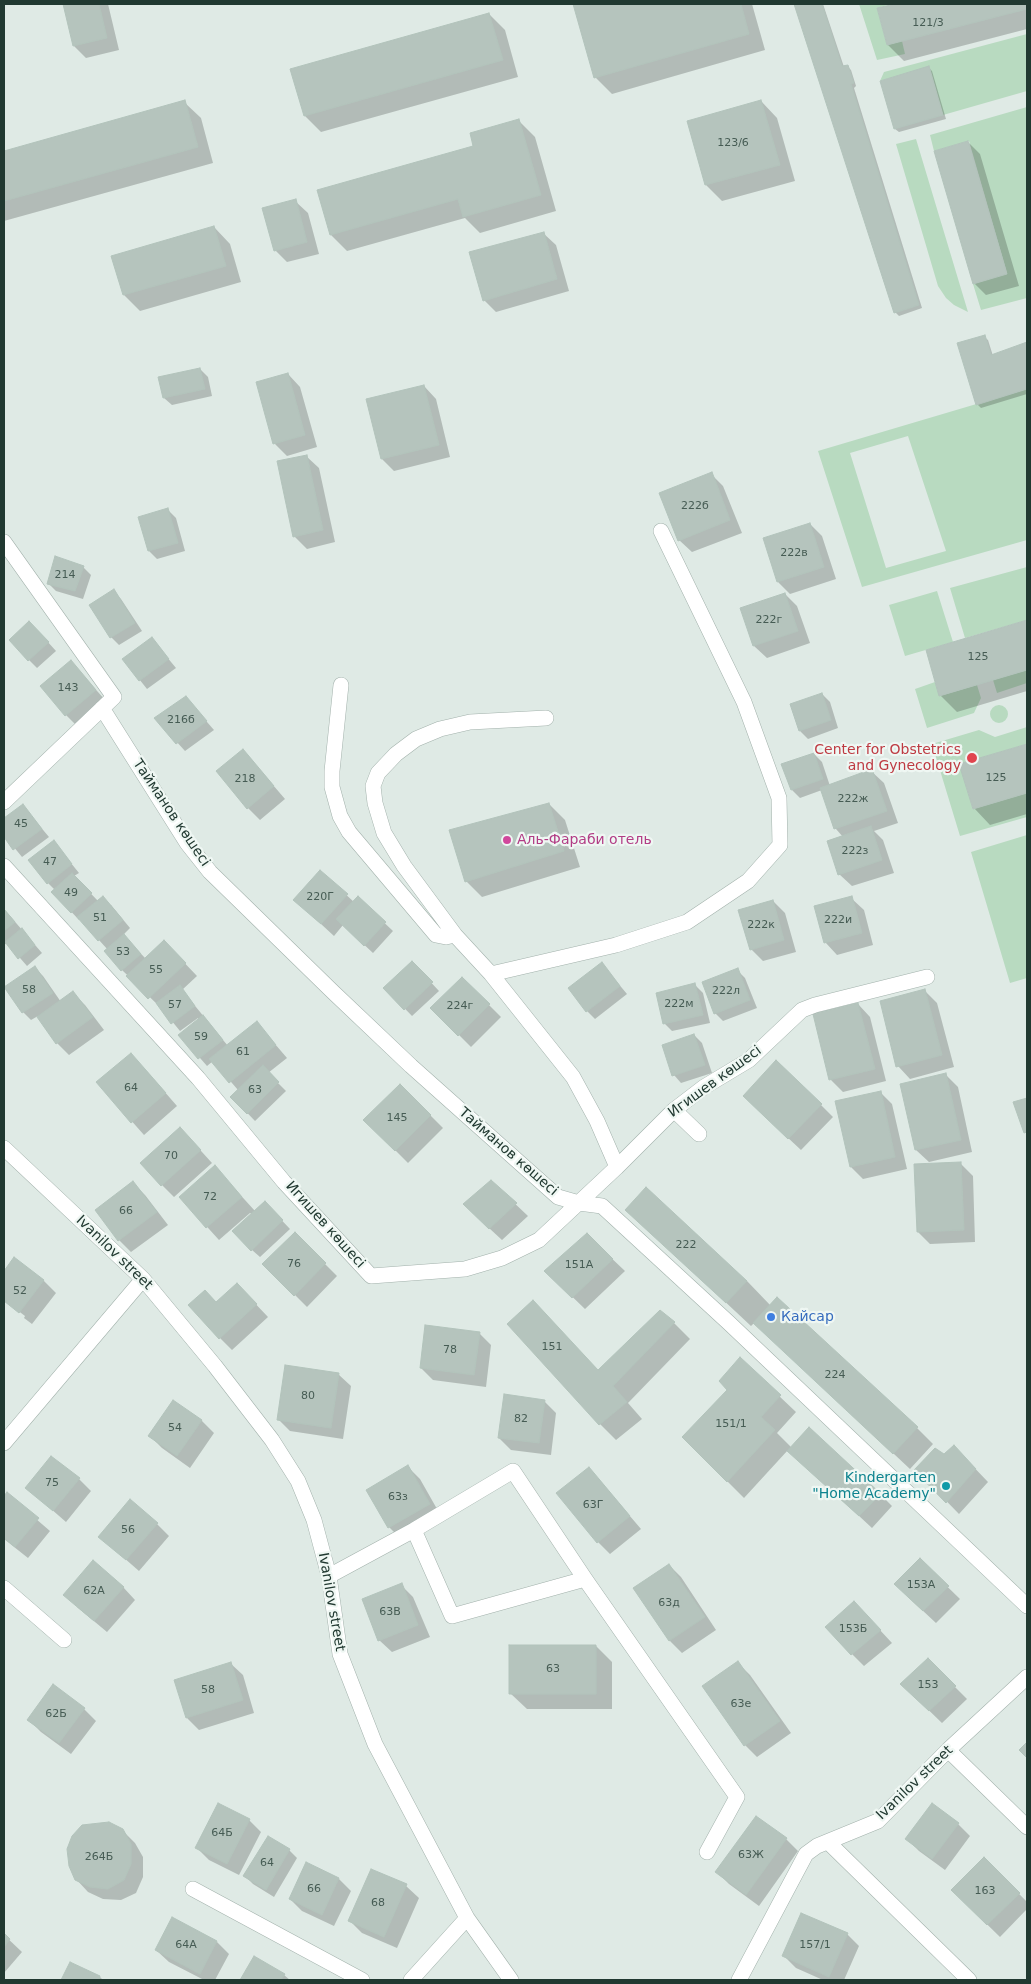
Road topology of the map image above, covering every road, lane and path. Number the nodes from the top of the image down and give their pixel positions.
1 (661, 531) dead end
2 (4, 542) edge
3 (341, 685) dead end
4 (102, 708) junction
5 (546, 718) dead end
6 (4, 802) edge
7 (4, 866) edge
8 (455, 934) junction
9 (490, 974) junction
10 (927, 977) dead end
11 (674, 1110) junction
12 (699, 1134) dead end
13 (4, 1148) edge
14 (617, 1167) junction
15 (579, 1203) junction
16 (143, 1278) junction
17 (4, 1443) edge
18 (414, 1530) junction
19 (329, 1576) junction
20 (584, 1579) junction
21 (4, 1588) edge
22 (1027, 1606) edge
23 (64, 1640) dead end
24 (1027, 1677) edge
25 (948, 1750) junction
26 (1027, 1827) edge
27 (828, 1842) junction
28 (707, 1852) dead end
29 (193, 1889) dead end
30 (467, 1918) junction
31 (362, 1980) edge
32 (411, 1980) edge
33 (511, 1980) edge
34 (739, 1980) edge
35 (969, 1980) edge

1 - 9 street
2 - 4 street
3 - 8 street
4 - 6 street
4 - 15 street, Тайманов көшесі
5 - 8 street
7 - 15 street, Игишев көшесі
8 - 9 street
9 - 14 street
10 - 11 street, Игишев көшесі
11 - 12 street
11 - 14 street, Игишев көшесі
13 - 16 street, Ivanilov street
14 - 15 street, Игишев көшесі
15 - 22 street, Тайманов көшесі
16 - 17 street
16 - 19 street, Ivanilov street
18 - 19 street
18 - 20 street
18 - 20 street
19 - 30 street, Ivanilov street
20 - 28 street
21 - 23 street
24 - 25 street, Ivanilov street
25 - 26 street
25 - 27 street, Ivanilov street
27 - 34 street, Ivanilov street
27 - 35 street
29 - 31 street
30 - 32 street
30 - 33 street, Ivanilov street

